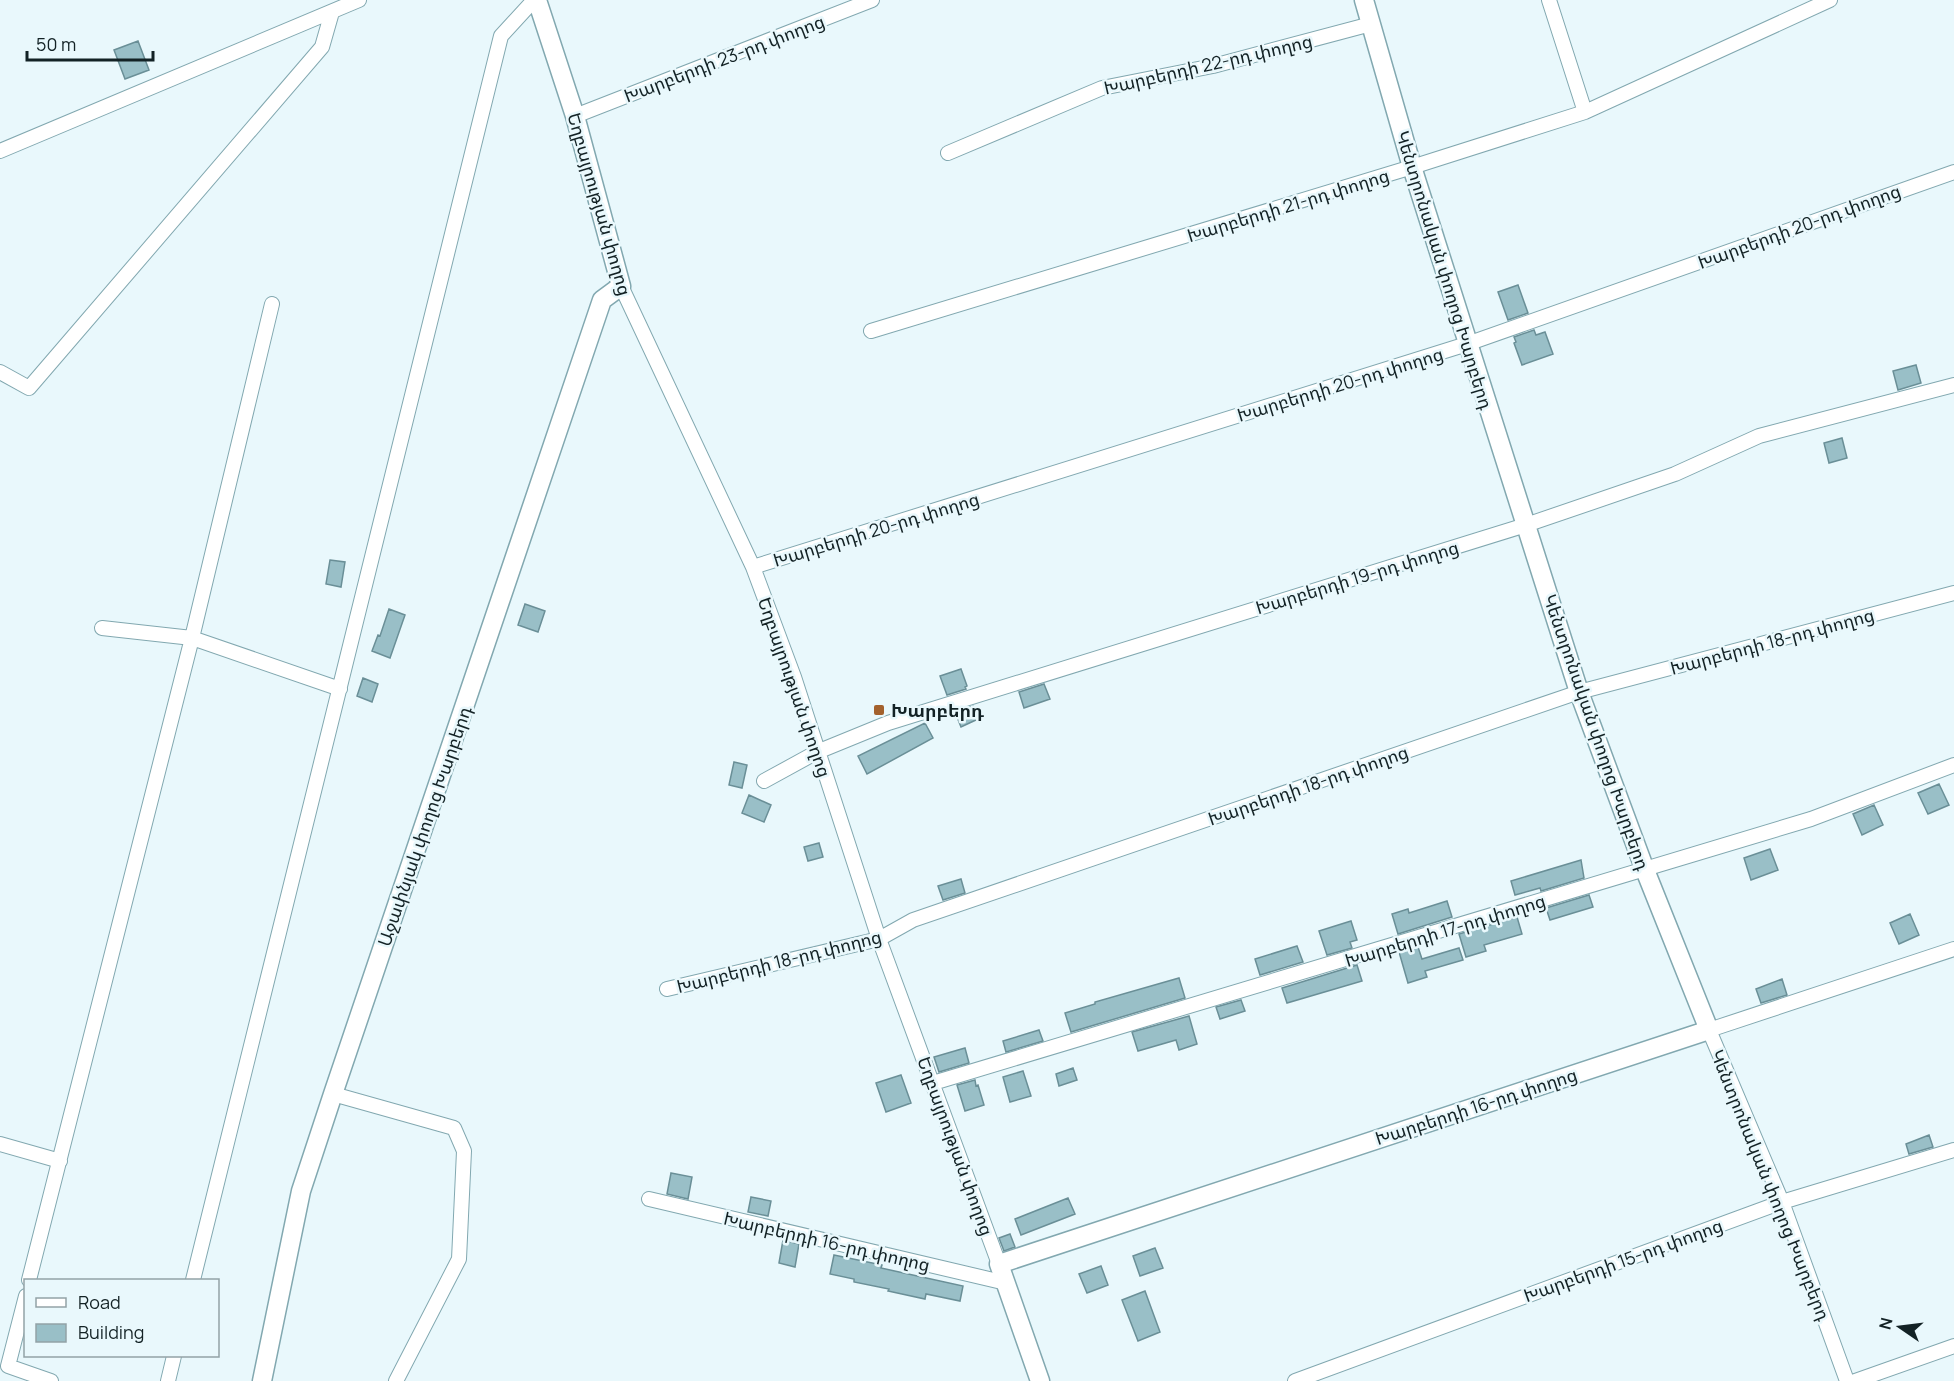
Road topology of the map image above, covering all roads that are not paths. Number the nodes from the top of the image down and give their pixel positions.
1 (359, 0) edge
2 (535, 0) edge
3 (872, 0) edge
4 (1364, 0) edge
5 (1549, 0) edge
6 (1830, 0) edge
7 (332, 12) junction
8 (1371, 24) junction
9 (1585, 112) junction
10 (575, 116) junction
11 (0, 150) edge
12 (948, 153) dead end
13 (1412, 167) junction
14 (1954, 172) edge
15 (621, 286) junction
16 (272, 304) dead end
17 (871, 331) dead end
18 (1467, 344) junction
19 (0, 372) edge
20 (1954, 385) edge
21 (1526, 525) junction
22 (753, 567) junction
23 (1954, 592) edge
24 (102, 628) dead end
25 (192, 638) junction
26 (340, 689) junction
27 (1579, 692) junction
28 (817, 752) junction
29 (1954, 765) edge
30 (764, 781) dead end
31 (1645, 870) junction
32 (879, 939) junction
33 (1954, 949) edge
34 (667, 989) dead end
35 (1709, 1030) junction
36 (933, 1083) junction
37 (333, 1094) junction
38 (0, 1144) edge
39 (1954, 1150) edge
40 (60, 1161) junction
41 (649, 1199) dead end
42 (1782, 1202) junction
43 (999, 1264) junction
44 (30, 1279) edge
45 (193, 1279) edge
46 (1005, 1283) junction
47 (24, 1304) edge
48 (1954, 1346) edge
49 (174, 1357) edge
50 (51, 1381) edge
51 (168, 1381) edge
52 (262, 1381) edge
53 (396, 1381) edge
54 (1040, 1381) edge
55 (1295, 1381) edge
56 (1847, 1381) edge
57 (1855, 1381) edge

1 - 7 street
2 - 10 street, Եղբայրության փողոց
2 - 26 street
3 - 10 street, Խարբերդի 23-րդ փողոց
4 - 8 street, Կենտրոնական փողոց Խարբերդ
5 - 9 street
6 - 9 street, Խարբերդի 21-րդ փողոց
7 - 11 street
7 - 19 street
8 - 12 street, Խարբերդի 22-րդ փողոց
8 - 13 street, Կենտրոնական փողոց Խարբերդ
9 - 13 street, Խարբերդի 21-րդ փողոց
10 - 15 street, Եղբայրության փողոց
13 - 17 street, Խարբերդի 21-րդ փողոց
13 - 18 street, Կենտրոնական փողոց Խարբերդ
14 - 18 street, Խարբերդի 20-րդ փողոց
15 - 22 street, Եղբայրության փողոց
15 - 37 street, Աջափնյակ փողոց Խարբերդ
16 - 25 street
18 - 21 street, Կենտրոնական փողոց Խարբերդ
18 - 22 street, Խարբերդի 20-րդ փողոց
20 - 21 street, Խարբերդի 19-րդ փողոց
21 - 27 street, Կենտրոնական փողոց Խարբերդ
21 - 28 street, Խարբերդի 19-րդ փողոց
22 - 28 street, Եղբայրության փողոց
23 - 27 street, Խարբերդի 18-րդ փողոց
24 - 25 street
25 - 26 street
25 - 40 street
26 - 45 street
27 - 31 street, Կենտրոնական փողոց Խարբերդ
27 - 32 street, Խարբերդի 18-րդ փողոց
28 - 30 street, Խարբերդի 19-րդ փողոց
28 - 32 street, Եղբայրության փողոց
29 - 31 street, Խարբերդի 17-րդ փողոց
31 - 35 street, Կենտրոնական փողոց Խարբերդ
31 - 36 street, Խարբերդի 17-րդ փողոց
32 - 34 street, Խարբերդի 18-րդ փողոց
32 - 36 street, Եղբայրության փողոց
33 - 35 street, Խարբերդի 16-րդ փողոց
35 - 42 street, Կենտրոնական փողոց Խարբերդ
35 - 43 street, Խարբերդի 16-րդ փողոց
36 - 43 street, Եղբայրության փողոց
37 - 52 street, Աջափնյակ փողոց Խարբերդ
37 - 53 street
38 - 40 street
39 - 42 street, Խարբերդի 15-րդ փողոց
40 - 44 street
41 - 46 street, Խարբերդի 16-րդ փողոց
42 - 55 street, Խարբերդի 15-րդ փողոց
42 - 56 street, Կենտրոնական փողոց Խարբերդ
43 - 46 street, Եղբայրության փողոց
46 - 54 street, Եղբայրության փողոց
47 - 50 street
48 - 57 street
49 - 51 street

